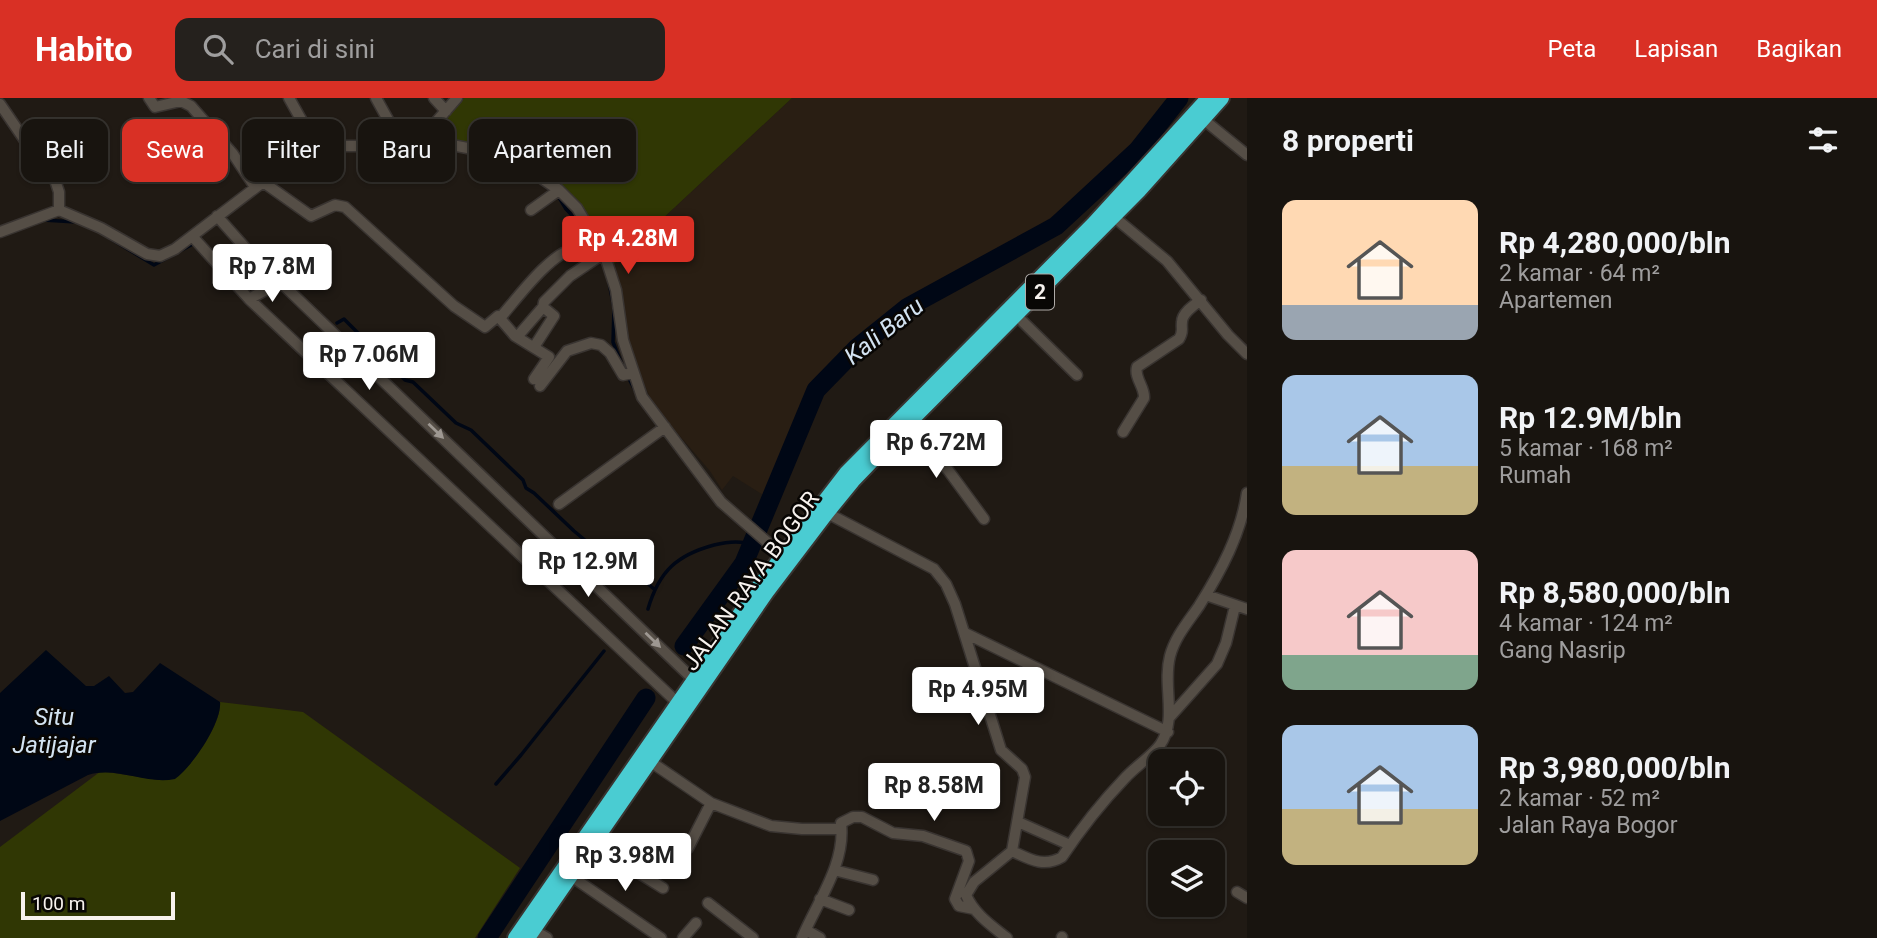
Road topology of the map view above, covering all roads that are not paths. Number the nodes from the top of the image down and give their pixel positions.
1 (149, 98) edge
2 (289, 98) edge
3 (376, 98) edge
4 (433, 98) edge
5 (457, 98) edge
6 (1208, 98) edge
7 (1222, 98) edge
8 (0, 104) edge
9 (446, 111) junction
10 (301, 119) edge
11 (388, 119) edge
12 (439, 119) edge
13 (1203, 119) junction
14 (1247, 155) edge
15 (263, 182) edge
16 (545, 182) edge
17 (259, 185) junction
18 (557, 191) junction
19 (59, 210) junction
20 (531, 210) dead end
21 (217, 216) junction
22 (1114, 217) junction
23 (0, 232) edge
24 (192, 236) junction
25 (599, 250) junction
26 (281, 282) junction
27 (249, 299) junction
28 (1200, 300) junction
29 (544, 307) junction
30 (1017, 316) junction
31 (500, 318) junction
32 (1247, 335) edge
33 (517, 337) junction
34 (1238, 345) junction
35 (534, 347) junction
36 (1247, 354) edge
37 (629, 374) junction
38 (1077, 375) dead end
39 (906, 426) junction
40 (662, 430) junction
41 (1123, 432) dead end
42 (1247, 494) edge
43 (559, 504) dead end
44 (827, 513) junction
45 (984, 519) dead end
46 (782, 555) junction
47 (1206, 595) junction
48 (1235, 606) junction
49 (1247, 609) edge
50 (965, 633) junction
51 (698, 683) junction
52 (682, 706) junction
53 (1169, 718) junction
54 (1168, 732) junction
55 (651, 762) junction
56 (710, 803) junction
57 (1018, 822) junction
58 (841, 826) junction
59 (592, 844) junction
60 (1070, 845) junction
61 (688, 848) dead end
62 (1012, 851) junction
63 (834, 870) junction
64 (566, 873) junction
65 (873, 880) dead end
66 (663, 888) dead end
67 (1237, 892) dead end
68 (1247, 898) edge
69 (820, 900) junction
70 (708, 903) dead end
71 (974, 909) junction
72 (849, 911) dead end
73 (696, 923) dead end
74 (531, 934) edge
75 (804, 934) edge
76 (515, 938) edge
77 (547, 938) edge
78 (661, 938) edge
79 (683, 938) edge
80 (753, 938) edge
81 (820, 938) edge
82 (1007, 938) edge

1 - 17 street
2 - 10 street
3 - 11 street
4 - 9 street
5 - 9 street
6 - 46 highway, JALAN RAYA BOGOR / 2
7 - 13 highway, JALAN RAYA BOGOR / 2
8 - 19 street
9 - 12 street
13 - 14 street
13 - 22 highway, JALAN RAYA BOGOR / 2
15 - 17 street
16 - 18 street
17 - 21 street
17 - 31 street
18 - 20 street
18 - 25 street
19 - 23 street
19 - 24 street
21 - 24 street
21 - 26 street
22 - 28 street
22 - 30 highway, JALAN RAYA BOGOR / 2
24 - 27 street
25 - 29 street
25 - 31 street
25 - 37 street
26 - 27 street
26 -> 51 street
27 - 52 street
28 - 34 street
28 - 41 street
29 - 33 street
29 - 35 street
30 - 38 street
30 - 39 highway, JALAN RAYA BOGOR / 2
31 - 33 street
32 - 34 street
33 - 35 street
34 - 36 street
35 - 37 street
37 - 40 street
39 - 44 highway, JALAN RAYA BOGOR / 2
39 - 45 street
40 - 43 street
40 - 46 street
42 - 47 street
44 - 50 street
44 - 51 highway, JALAN RAYA BOGOR / 2
46 - 51 highway, JALAN RAYA BOGOR / 2
47 - 48 street
47 - 53 street
48 - 49 street
48 - 53 street
50 - 54 street
50 - 57 street
51 - 52 highway, JALAN RAYA BOGOR / 2
52 - 55 highway, JALAN RAYA BOGOR / 2
52 - 64 highway, JALAN RAYA BOGOR / 2
53 - 54 street
54 - 60 street
55 - 56 street
55 - 59 highway, JALAN RAYA BOGOR / 2
56 - 58 street
56 - 61 street
57 - 60 street
57 - 62 street
58 - 63 street
58 - 71 street
59 - 64 highway, JALAN RAYA BOGOR / 2
59 - 66 street
60 - 62 street
62 - 71 street
63 - 65 street
63 - 69 street
64 - 74 highway, JALAN RAYA BOGOR / 2
64 - 76 highway, JALAN RAYA BOGOR / 2
64 - 78 street
67 - 68 street
69 - 72 street
69 - 75 street
70 - 80 street
71 - 82 street
73 - 79 street
74 - 77 street
75 - 81 street

